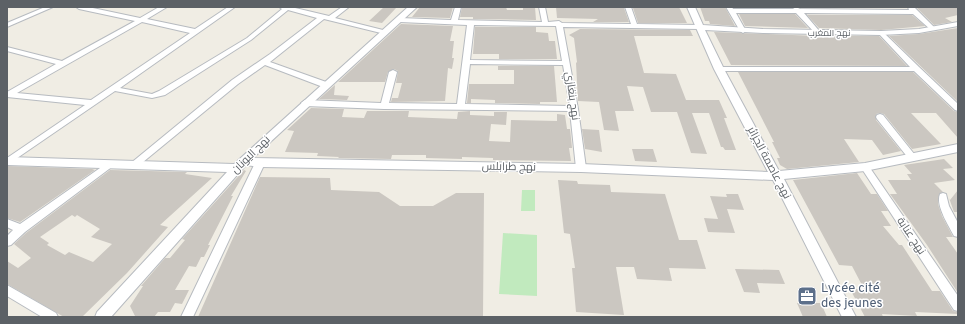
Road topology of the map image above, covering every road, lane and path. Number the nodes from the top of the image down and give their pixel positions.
1 (50, 7) edge
2 (79, 7) edge
3 (164, 7) edge
4 (232, 7) edge
5 (285, 7) edge
6 (346, 7) edge
7 (413, 7) edge
8 (458, 7) edge
9 (542, 7) edge
10 (628, 7) edge
11 (690, 7) edge
12 (92, 8) edge
13 (730, 9) edge
14 (796, 9) edge
15 (912, 10) edge
16 (325, 18) junction
17 (142, 20) junction
18 (400, 20) junction
19 (454, 22) junction
20 (471, 23) junction
21 (545, 23) junction
22 (559, 23) junction
23 (634, 24) junction
24 (958, 24) edge
25 (7, 25) edge
26 (699, 26) junction
27 (933, 29) junction
28 (743, 31) junction
29 (197, 32) junction
30 (385, 32) junction
31 (818, 33) junction
32 (880, 33) junction
33 (7, 49) edge
34 (264, 62) junction
35 (466, 62) junction
36 (567, 63) junction
37 (63, 64) junction
38 (719, 69) junction
39 (916, 69) junction
40 (393, 72) dead end
41 (326, 85) junction
42 (115, 89) junction
43 (7, 94) edge
44 (94, 103) junction
45 (305, 103) junction
46 (384, 106) junction
47 (461, 106) junction
48 (958, 108) edge
49 (574, 109) junction
50 (880, 117) dead end
51 (958, 148) edge
52 (912, 157) junction
53 (8, 161) edge
54 (260, 163) junction
55 (110, 164) junction
56 (239, 164) junction
57 (134, 165) junction
58 (865, 166) junction
59 (581, 168) junction
60 (775, 176) junction
61 (943, 196) dead end
62 (7, 223) edge
63 (21, 229) junction
64 (958, 233) edge
65 (7, 242) edge
66 (7, 290) edge
67 (958, 306) edge
68 (52, 317) edge
69 (102, 317) edge
70 (187, 317) edge
71 (849, 317) edge

1 - 25 street
2 - 12 street
3 - 17 street
4 - 29 street
5 - 16 street
5 - 42 street
6 - 16 street
7 - 18 street, نهج اليونان
8 - 19 street
9 - 21 street
10 - 23 street
11 - 26 street, نهج عاصمة الجزائر
12 - 17 street
13 - 14 street
13 - 28 street
14 - 15 street
14 - 31 street
15 - 27 street
16 - 30 street
16 - 34 street
17 - 29 street
17 - 37 street
18 - 19 street
18 - 30 street, نهج اليونان
19 - 20 street
20 - 21 street
20 - 35 street
21 - 22 street
22 - 23 street
22 - 36 street, نهج بنغازي
23 - 26 street
24 - 27 street, نهج المغرب
26 - 28 street, نهج المغرب
26 - 38 street, نهج عاصمة الجزائر
27 - 32 street, نهج المغرب
28 - 31 street, نهج المغرب
29 - 42 street
30 - 41 street, نهج اليونان
31 - 32 street, نهج المغرب
32 - 39 street
33 - 37 street
34 - 41 street
34 - 57 street
35 - 36 street
35 - 47 street
36 - 49 street, نهج بنغازي
37 - 43 street
38 - 39 street
38 - 60 street, نهج عاصمة الجزائر
39 - 48 street
40 - 46 street
41 - 45 street, نهج اليونان
42 - 44 street
43 - 44 street
44 - 53 street
45 - 46 street
45 - 56 street, نهج اليونان
46 - 47 street
47 - 49 street
49 - 59 street, نهج بنغازي
50 - 52 street
51 - 52 street, نهج طرابلس
52 - 58 street, نهج طرابلس
53 - 55 street, نهج طرابلس
54 - 56 street, نهج طرابلس
54 - 59 street, نهج طرابلس
54 - 70 street
55 - 57 street, نهج طرابلس
55 - 63 street
56 - 57 street, نهج طرابلس
56 - 69 street, نهج اليونان
58 - 60 street, نهج طرابلس
58 - 67 street, نهج عنابة
59 - 60 street, نهج طرابلس
60 - 71 street, نهج عاصمة الجزائر
61 - 64 street
62 - 63 street
63 - 65 street
66 - 68 street

